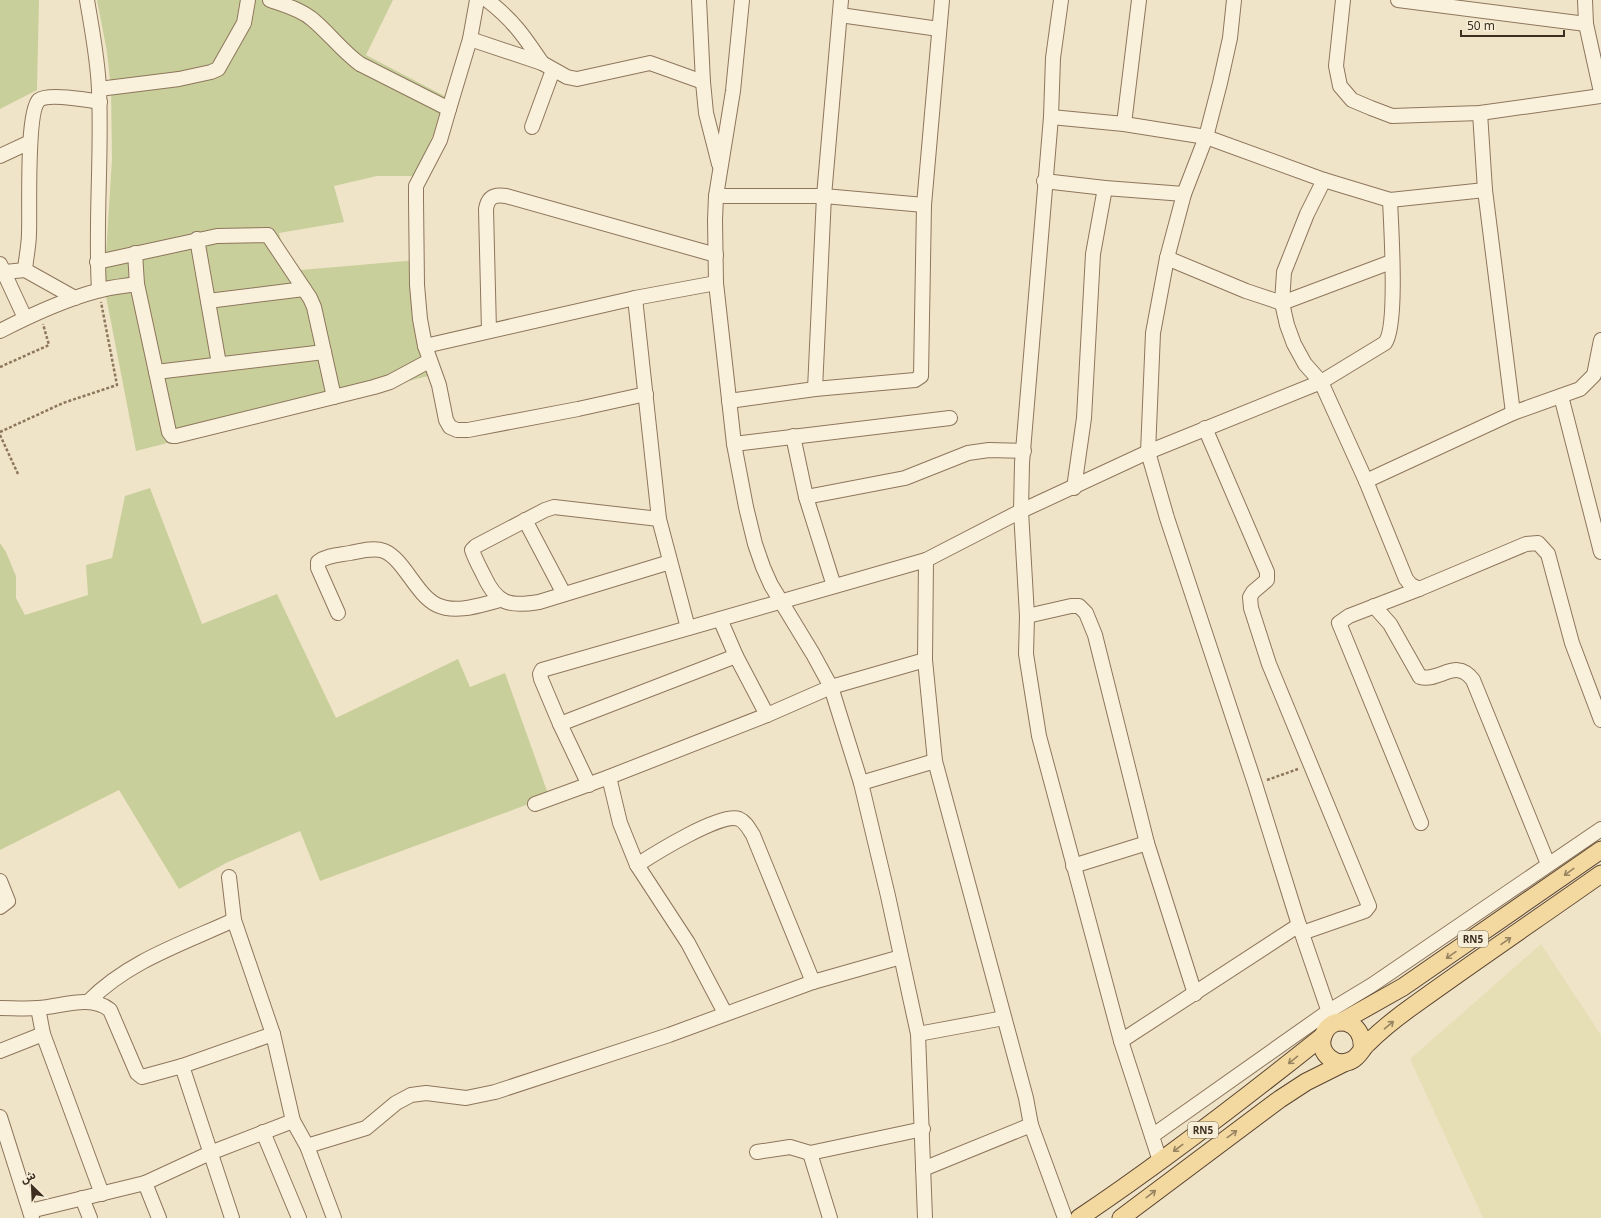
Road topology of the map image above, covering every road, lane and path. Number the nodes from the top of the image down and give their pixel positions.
1 (87, 0) edge
2 (248, 0) edge
3 (270, 0) edge
4 (477, 0) edge
5 (487, 0) edge
6 (699, 0) edge
7 (742, 0) edge
8 (841, 0) edge
9 (942, 0) edge
10 (1061, 0) edge
11 (1139, 0) edge
12 (1234, 0) edge
13 (1344, 0) edge
14 (1398, 0) edge
15 (1585, 0) edge
16 (840, 15) junction
17 (1586, 24) junction
18 (939, 29) junction
19 (470, 39) junction
20 (547, 66) junction
21 (702, 82) junction
22 (1601, 92) edge
23 (99, 95) junction
24 (1601, 96) edge
25 (449, 109) junction
26 (1480, 114) junction
27 (1051, 117) junction
28 (1124, 124) junction
29 (532, 127) dead end
30 (1206, 136) junction
31 (30, 142) junction
32 (0, 156) edge
33 (720, 168) junction
34 (1324, 180) junction
35 (1044, 181) junction
36 (1105, 188) junction
37 (1485, 190) junction
38 (1184, 194) junction
39 (716, 196) junction
40 (824, 196) junction
41 (1390, 200) junction
42 (924, 205) junction
43 (197, 239) junction
44 (135, 253) junction
45 (716, 255) junction
46 (1167, 258) junction
47 (97, 262) junction
48 (1391, 262) junction
49 (2, 268) edge
50 (24, 270) junction
51 (716, 283) junction
52 (138, 284) junction
53 (304, 289) junction
54 (99, 290) junction
55 (75, 298) junction
56 (635, 298) junction
57 (208, 301) junction
58 (1282, 304) junction
59 (39, 312) junction
60 (25, 318) junction
61 (0, 331) edge
62 (489, 331) junction
63 (1601, 340) edge
64 (425, 346) junction
65 (324, 352) junction
66 (429, 361) junction
67 (219, 364) junction
68 (0, 367) edge
69 (156, 372) junction
70 (1597, 375) edge
71 (1321, 382) junction
72 (815, 389) junction
73 (646, 394) junction
74 (1561, 396) junction
75 (334, 397) junction
76 (729, 401) junction
77 (1513, 413) junction
78 (950, 418) dead end
79 (1205, 428) junction
80 (0, 432) edge
81 (0, 435) edge
82 (792, 436) junction
83 (734, 444) junction
84 (1024, 451) junction
85 (1148, 452) junction
86 (18, 474) dead end
87 (1366, 481) junction
88 (1074, 488) junction
89 (806, 497) junction
90 (1021, 511) junction
91 (659, 519) junction
92 (525, 520) junction
93 (1601, 552) edge
94 (926, 560) junction
95 (670, 562) junction
96 (834, 586) junction
97 (1419, 589) junction
98 (564, 594) junction
99 (500, 600) junction
100 (781, 603) junction
101 (1374, 606) junction
102 (338, 613) dead end
103 (1027, 616) junction
104 (720, 619) junction
105 (688, 628) junction
106 (736, 656) junction
107 (925, 660) junction
108 (831, 687) junction
109 (767, 715) junction
110 (1601, 720) edge
111 (560, 724) junction
112 (935, 761) junction
113 (1310, 764) junction
114 (609, 777) junction
115 (861, 783) junction
116 (1256, 784) junction
117 (589, 785) junction
118 (536, 804) dead end
119 (1421, 823) dead end
120 (1601, 829) edge
121 (1147, 843) junction
122 (1601, 850) edge
123 (1548, 864) junction
124 (637, 865) junction
125 (1073, 866) junction
126 (1601, 874) edge
127 (229, 877) dead end
128 (0, 881) edge
129 (0, 907) edge
130 (234, 920) junction
131 (1300, 929) junction
132 (902, 957) junction
133 (813, 982) junction
134 (1195, 994) junction
135 (89, 1001) junction
136 (0, 1008) edge
137 (38, 1008) junction
138 (725, 1013) junction
139 (1004, 1018) junction
140 (1332, 1023) junction
141 (43, 1034) junction
142 (273, 1034) junction
143 (918, 1034) junction
144 (1121, 1042) junction
145 (1362, 1049) junction
146 (0, 1051) edge
147 (1344, 1063) junction
148 (182, 1066) junction
149 (293, 1121) junction
150 (1, 1122) edge
151 (1031, 1125) junction
152 (923, 1129) junction
153 (262, 1132) junction
154 (1152, 1136) junction
155 (307, 1146) junction
156 (757, 1152) dead end
157 (210, 1153) junction
158 (810, 1154) junction
159 (1160, 1161) junction
160 (923, 1169) junction
161 (145, 1183) junction
162 (102, 1194) junction
163 (82, 1198) junction
164 (31, 1214) edge
165 (90, 1218) edge
166 (158, 1218) edge
167 (232, 1218) edge
168 (299, 1218) edge
169 (334, 1218) edge
170 (830, 1218) edge
171 (925, 1218) edge
172 (1065, 1218) edge
173 (1078, 1218) edge
174 (1121, 1218) edge

1 - 23 street
2 - 23 street
3 - 25 street
4 - 19 street
5 - 20 street
6 - 21 street
7 - 33 street
8 - 16 street
9 - 18 street
10 - 27 street
11 - 28 street
12 - 30 street
13 - 26 street
14 - 17 street
15 - 17 street
16 - 18 street
16 - 40 street
17 - 22 street
18 - 42 street
19 - 20 street
19 - 25 street
20 - 21 street
20 - 29 street
21 - 33 street
23 - 31 street
23 - 47 street
24 - 26 street
25 - 64 street
26 - 37 street
27 - 28 street
27 - 35 street
28 - 30 street
30 - 34 street
30 - 38 street
31 - 32 street
31 - 50 street
33 - 39 street
34 - 41 street
34 - 58 street
35 - 36 street
35 - 84 street
36 - 38 street
36 - 88 street
37 - 41 street
37 - 77 street
38 - 46 street
39 - 40 street
39 - 45 street
40 - 42 street
40 - 72 street
41 - 48 street
42 - 72 street
43 - 44 street
43 - 53 street
43 - 57 street
44 - 47 street
44 - 52 street
45 - 51 street
45 - 62 street
46 - 58 street
46 - 85 street
47 - 54 street
48 - 58 street
48 - 71 street
49 - 50 street
49 - 60 street
50 - 55 street
51 - 56 street
51 - 76 street
52 - 54 street
52 - 69 street
53 - 57 street
53 - 65 street
54 - 55 street
54 - 80 path
55 - 59 street
56 - 62 street
56 - 73 street
57 - 67 street
58 - 71 street
59 - 60 street
59 - 68 path
60 - 61 street
62 - 64 street
63 - 70 street
64 - 66 street
65 - 67 street
65 - 75 street
66 - 73 street
66 - 75 street
67 - 69 street
69 - 75 street
70 - 74 street
71 - 79 street
71 - 87 street
72 - 76 street
73 - 91 street
74 - 77 street
74 - 93 street
76 - 83 street
77 - 87 street
78 - 82 street
79 - 85 street
79 - 113 street
81 - 86 path
82 - 83 street
82 - 89 street
83 - 100 street
84 - 89 street
84 - 90 street
85 - 88 street
85 - 116 street
87 - 97 street
88 - 90 street
89 - 96 street
90 - 94 street
90 - 103 street
91 - 92 street
91 - 95 street
92 - 98 street
92 - 99 street
94 - 96 street
94 - 107 street
95 - 98 street
95 - 105 street
96 - 100 street
97 - 101 street
97 - 110 street
98 - 99 street
99 - 102 street
100 - 104 street
100 - 108 street
101 - 119 street
101 - 123 street
103 - 121 street
103 - 125 street
104 - 105 street
104 - 106 street
105 - 111 street
106 - 109 street
106 - 111 street
107 - 108 street
107 - 112 street
108 - 109 street
108 - 115 street
109 - 114 street
111 - 117 street
112 - 115 street
112 - 139 street
113 - 116 path
113 - 131 street
114 - 117 street
114 - 124 street
115 - 132 street
116 - 131 street
117 - 118 street
120 - 123 street
121 - 125 street
121 - 134 street
122 -> 140 main road, RN5
123 - 140 street
124 - 133 street
124 - 138 street
125 - 144 street
145 -> 126 main road, RN5
127 - 130 street
128 - 129 street
130 - 135 street
130 - 142 street
131 - 134 street
131 - 140 street
132 - 133 street
132 - 143 street
133 - 138 street
134 - 144 street
135 - 137 street
135 - 148 street
136 - 137 street
137 - 141 street
138 - 155 street
139 - 143 street
139 - 151 street
140 - 145 main road
140 - 147 main road
140 - 154 street
140 -> 159 main road, RN5
141 - 146 street
141 - 162 street
142 - 148 street
142 - 149 street
143 - 152 street
144 - 154 street
145 - 147 main road, RN5
174 -> 147 main road, RN5
148 - 157 street
149 - 153 street
149 - 155 street
150 - 164 street
151 - 160 street
151 - 172 street
152 - 158 street
152 - 160 street
153 - 157 street
153 - 168 street
154 - 159 street
155 - 169 street
156 - 158 street
157 - 161 street
157 - 167 street
158 - 170 street
159 - 173 main road, RN5
160 - 171 street
161 - 162 street
161 - 166 street
162 - 163 street
163 - 164 street
163 - 165 street

